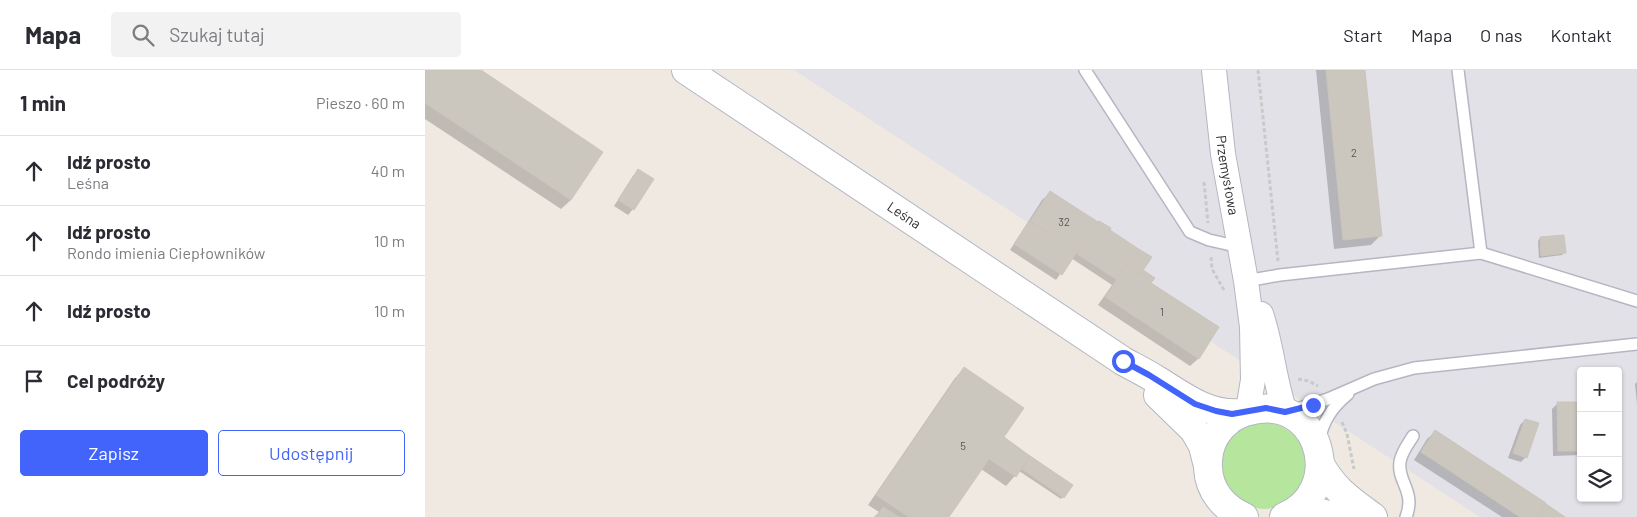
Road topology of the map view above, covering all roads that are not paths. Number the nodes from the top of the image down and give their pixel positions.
1 (686, 70) edge
2 (1085, 70) edge
3 (1214, 70) edge
4 (1457, 70) edge
5 (1240, 247) junction
6 (1481, 253) junction
7 (1246, 280) junction
8 (1637, 301) edge
9 (1637, 344) edge
10 (1123, 361) junction
11 (1357, 387) junction
12 (1244, 412) junction
13 (1285, 412) junction
14 (1413, 436) dead end
15 (1319, 455) junction
16 (1207, 462) junction
17 (1216, 505) edge
18 (1287, 516) edge
19 (1245, 517) edge
20 (1337, 517) edge
21 (1373, 517) edge
22 (1405, 517) edge

1 - 10 street, Leśna
2 - 5 lane
3 - 5 street, Przemysłowa
4 - 6 lane
5 - 7 street, Przemysłowa
6 - 7 lane
6 - 8 lane
7 - 12 street, Przemysłowa
7 - 13 street, Przemysłowa
9 - 11 lane
10 - 12 street, Leśna
10 - 16 street, Leśna
11 - 13 lane
11 - 15 lane
12 - 13 street, Leśna
12 - 16 street
13 - 15 street
14 - 22 lane
15 - 18 street
15 - 21 street
16 - 17 street, Leśna
17 - 19 street
18 - 20 street

